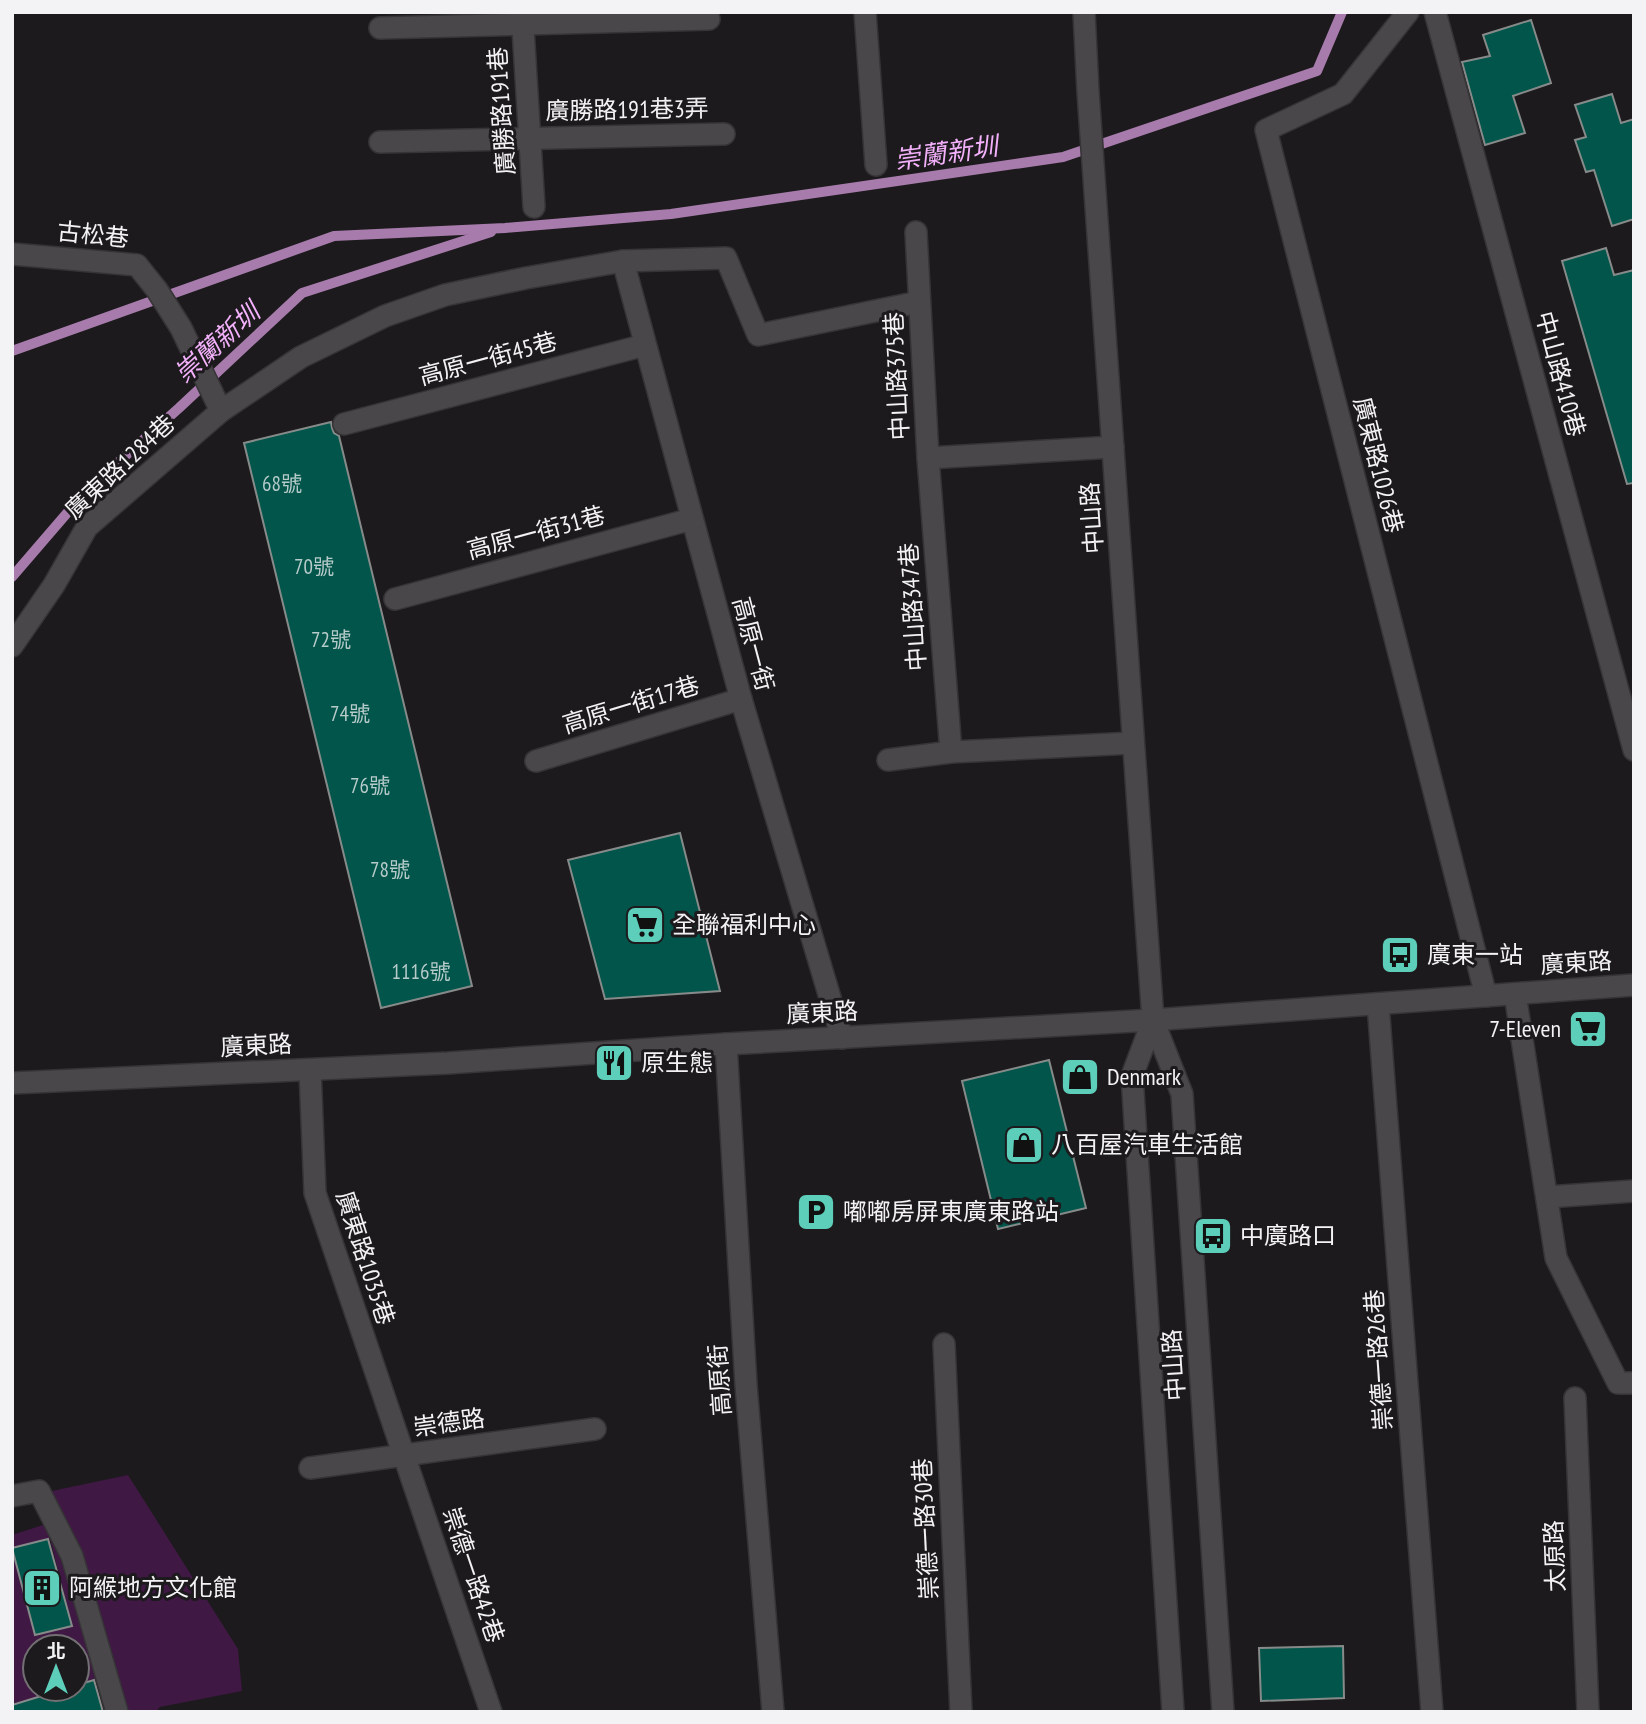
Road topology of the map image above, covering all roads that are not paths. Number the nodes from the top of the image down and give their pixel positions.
1 (864, 12) edge
2 (1084, 12) edge
3 (1408, 12) edge
4 (1435, 12) edge
5 (523, 19) edge
6 (709, 19) dead end
7 (380, 29) dead end
8 (724, 134) dead end
9 (530, 138) junction
10 (380, 142) dead end
11 (876, 165) dead end
12 (534, 206) dead end
13 (916, 232) dead end
14 (12, 254) edge
15 (623, 261) junction
16 (919, 302) junction
17 (645, 345) junction
18 (221, 411) junction
19 (344, 425) dead end
20 (1113, 447) junction
21 (928, 458) junction
22 (692, 519) junction
23 (395, 599) dead end
24 (12, 646) edge
25 (741, 699) junction
26 (1133, 743) junction
27 (1634, 750) edge
28 (951, 752) junction
29 (888, 760) dead end
30 (536, 761) dead end
31 (1634, 985) edge
32 (1515, 994) junction
33 (1486, 996) junction
34 (1378, 1004) junction
35 (1153, 1020) junction
36 (842, 1038) junction
37 (726, 1044) junction
38 (310, 1070) junction
39 (12, 1083) edge
40 (1634, 1191) edge
41 (1547, 1197) junction
42 (944, 1344) dead end
43 (1626, 1383) edge
44 (1574, 1398) dead end
45 (595, 1429) dead end
46 (404, 1456) junction
47 (310, 1468) dead end
48 (12, 1496) edge
49 (117, 1712) edge
50 (491, 1712) edge
51 (773, 1712) edge
52 (961, 1712) edge
53 (1173, 1712) edge
54 (1223, 1712) edge
55 (1432, 1712) edge
56 (1588, 1712) edge

1 - 11 street
2 - 20 street, 中山路
3 - 33 street, 廣東路1026巷
4 - 27 street, 中山路410巷
5 - 6 street
5 - 7 street
5 - 9 street, 廣勝路191巷
8 - 9 street, 廣勝路191巷3弄
9 - 10 street, 廣勝路191巷3弄
9 - 12 street, 廣勝路191巷
13 - 16 street, 中山路375巷
14 - 18 street, 古松巷
15 - 16 street, 廣東路1284巷
15 - 17 street, 高原一街
15 - 18 street, 廣東路1284巷
16 - 21 street, 中山路375巷
17 - 19 street, 高原一街45巷
17 - 22 street, 高原一街
18 - 24 street, 廣東路1284巷
20 - 21 street, 中山路375巷
20 - 26 street, 中山路
21 - 28 street, 中山路347巷
22 - 23 street, 高原一街31巷
22 - 25 street, 高原一街
25 - 30 street, 高原一街17巷
25 - 36 street, 高原一街
26 - 28 street
26 - 35 street, 中山路
28 - 29 street
31 - 32 street, 廣東路
32 - 33 street, 廣東路
32 - 41 street
33 - 34 street, 廣東路
34 - 35 street, 廣東路
34 - 55 street, 崇德一路26巷
35 - 36 street, 廣東路
35 - 53 street, 中山路
35 - 54 street, 中山路
36 - 37 street, 廣東路
37 - 38 street, 廣東路
37 - 51 street, 高原街
38 - 39 street, 廣東路
38 - 46 street, 廣東路1035巷
40 - 41 street
41 - 43 street
42 - 52 street, 崇德一路30巷
44 - 56 street, 太原路
45 - 46 street, 崇德路
46 - 47 street, 崇德路
46 - 50 street, 崇德一路42巷
48 - 49 street

